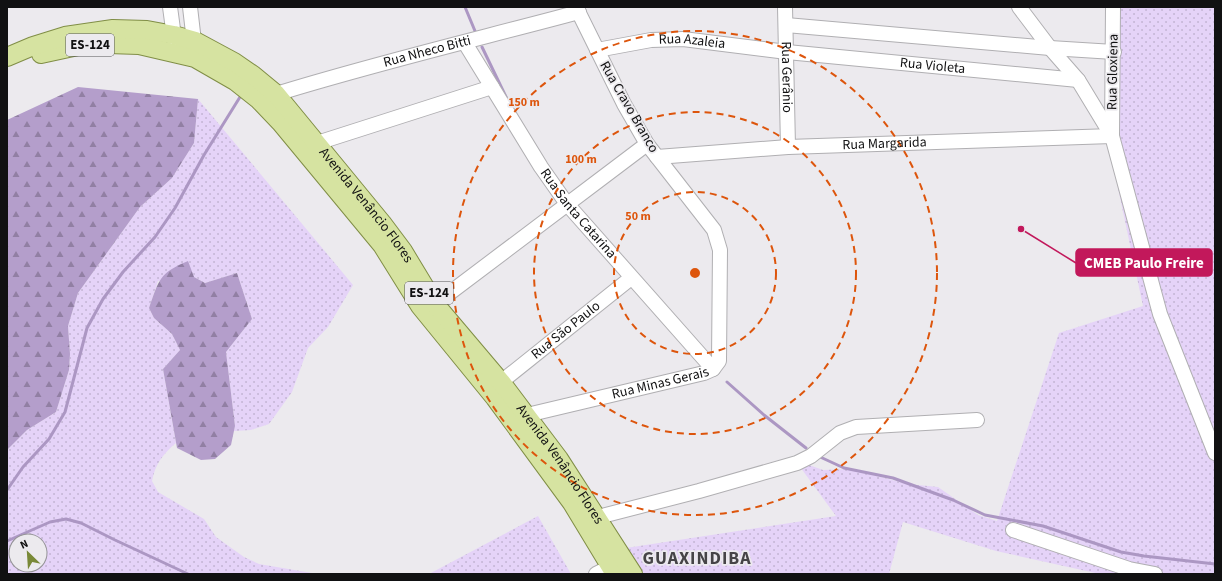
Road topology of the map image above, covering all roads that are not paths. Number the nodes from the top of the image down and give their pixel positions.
1 (170, 7) edge
2 (190, 7) edge
3 (785, 7) edge
4 (1019, 7) edge
5 (1113, 7) edge
6 (578, 9) edge
7 (786, 24) junction
8 (174, 34) junction
9 (465, 43) junction
10 (1050, 48) junction
11 (195, 50) junction
12 (597, 50) junction
13 (175, 52) junction
14 (787, 52) junction
15 (1114, 52) junction
16 (7, 57) edge
17 (7, 69) edge
18 (1078, 80) junction
19 (492, 88) junction
20 (276, 94) junction
21 (1112, 136) junction
22 (317, 143) junction
23 (647, 144) junction
24 (788, 147) junction
25 (657, 157) junction
26 (567, 204) junction
27 (707, 219) joint
28 (631, 278) junction
29 (435, 304) junction
30 (713, 369) junction
31 (501, 382) junction
32 (527, 416) junction
33 (977, 420) dead end
34 (1215, 453) edge
35 (598, 517) junction
36 (1013, 530) dead end
37 (607, 572) edge
38 (1129, 572) edge
39 (633, 574) edge
40 (1155, 574) edge

1 - 8 street
2 - 11 street
3 - 7 street, Rua Gerânio
4 - 10 street
5 - 15 street, Rua Gloxiena
6 - 9 street, Rua Nheco Bitti
6 - 12 street, Rua Cravo Branco
7 - 10 street, Rua Violeta
7 - 14 street, Rua Gerânio
8 - 11 main road, ES-124
8 - 13 street
8 - 16 main road, ES-124
9 - 19 street, Rua Santa Catarina
9 - 20 street, Rua Nheco Bitti
10 - 15 street, Rua Violeta
10 - 18 street
11 - 13 main road, ES-124
11 - 20 main road, Avenida Venâncio Flores / ES-124
11 - 37 main road, Avenida Venâncio Flores / ES-124
12 - 14 street, Rua Azaleia
12 - 23 street, Rua Cravo Branco
13 - 17 main road, ES-124
14 - 18 street, Rua Violeta
14 - 24 street, Rua Gerânio
15 - 21 street, Rua Gloxiena
18 - 21 street
19 - 22 street
19 - 26 street, Rua Santa Catarina
20 - 22 main road, Avenida Venâncio Flores / ES-124
21 - 24 street, Rua Margarida
21 - 34 street
22 - 29 main road, Avenida Venâncio Flores / ES-124
23 - 25 street, Rua Cravo Branco
23 - 26 street
24 - 25 street, Rua Margarida
25 - 27 street, Rua Cravo Branco
26 - 28 street, Rua Santa Catarina
26 - 29 street
27 - 30 street, Rua Minas Gerais
28 - 30 street, Rua Santa Catarina
28 - 31 street, Rua São Paulo
29 - 31 main road, Avenida Venâncio Flores / ES-124
30 - 32 street, Rua Minas Gerais
31 - 32 main road, Avenida Venâncio Flores / ES-124
32 - 35 main road, Avenida Venâncio Flores / ES-124
33 - 35 street
35 - 39 main road, Avenida Venâncio Flores / ES-124
36 - 38 street
38 - 40 street

